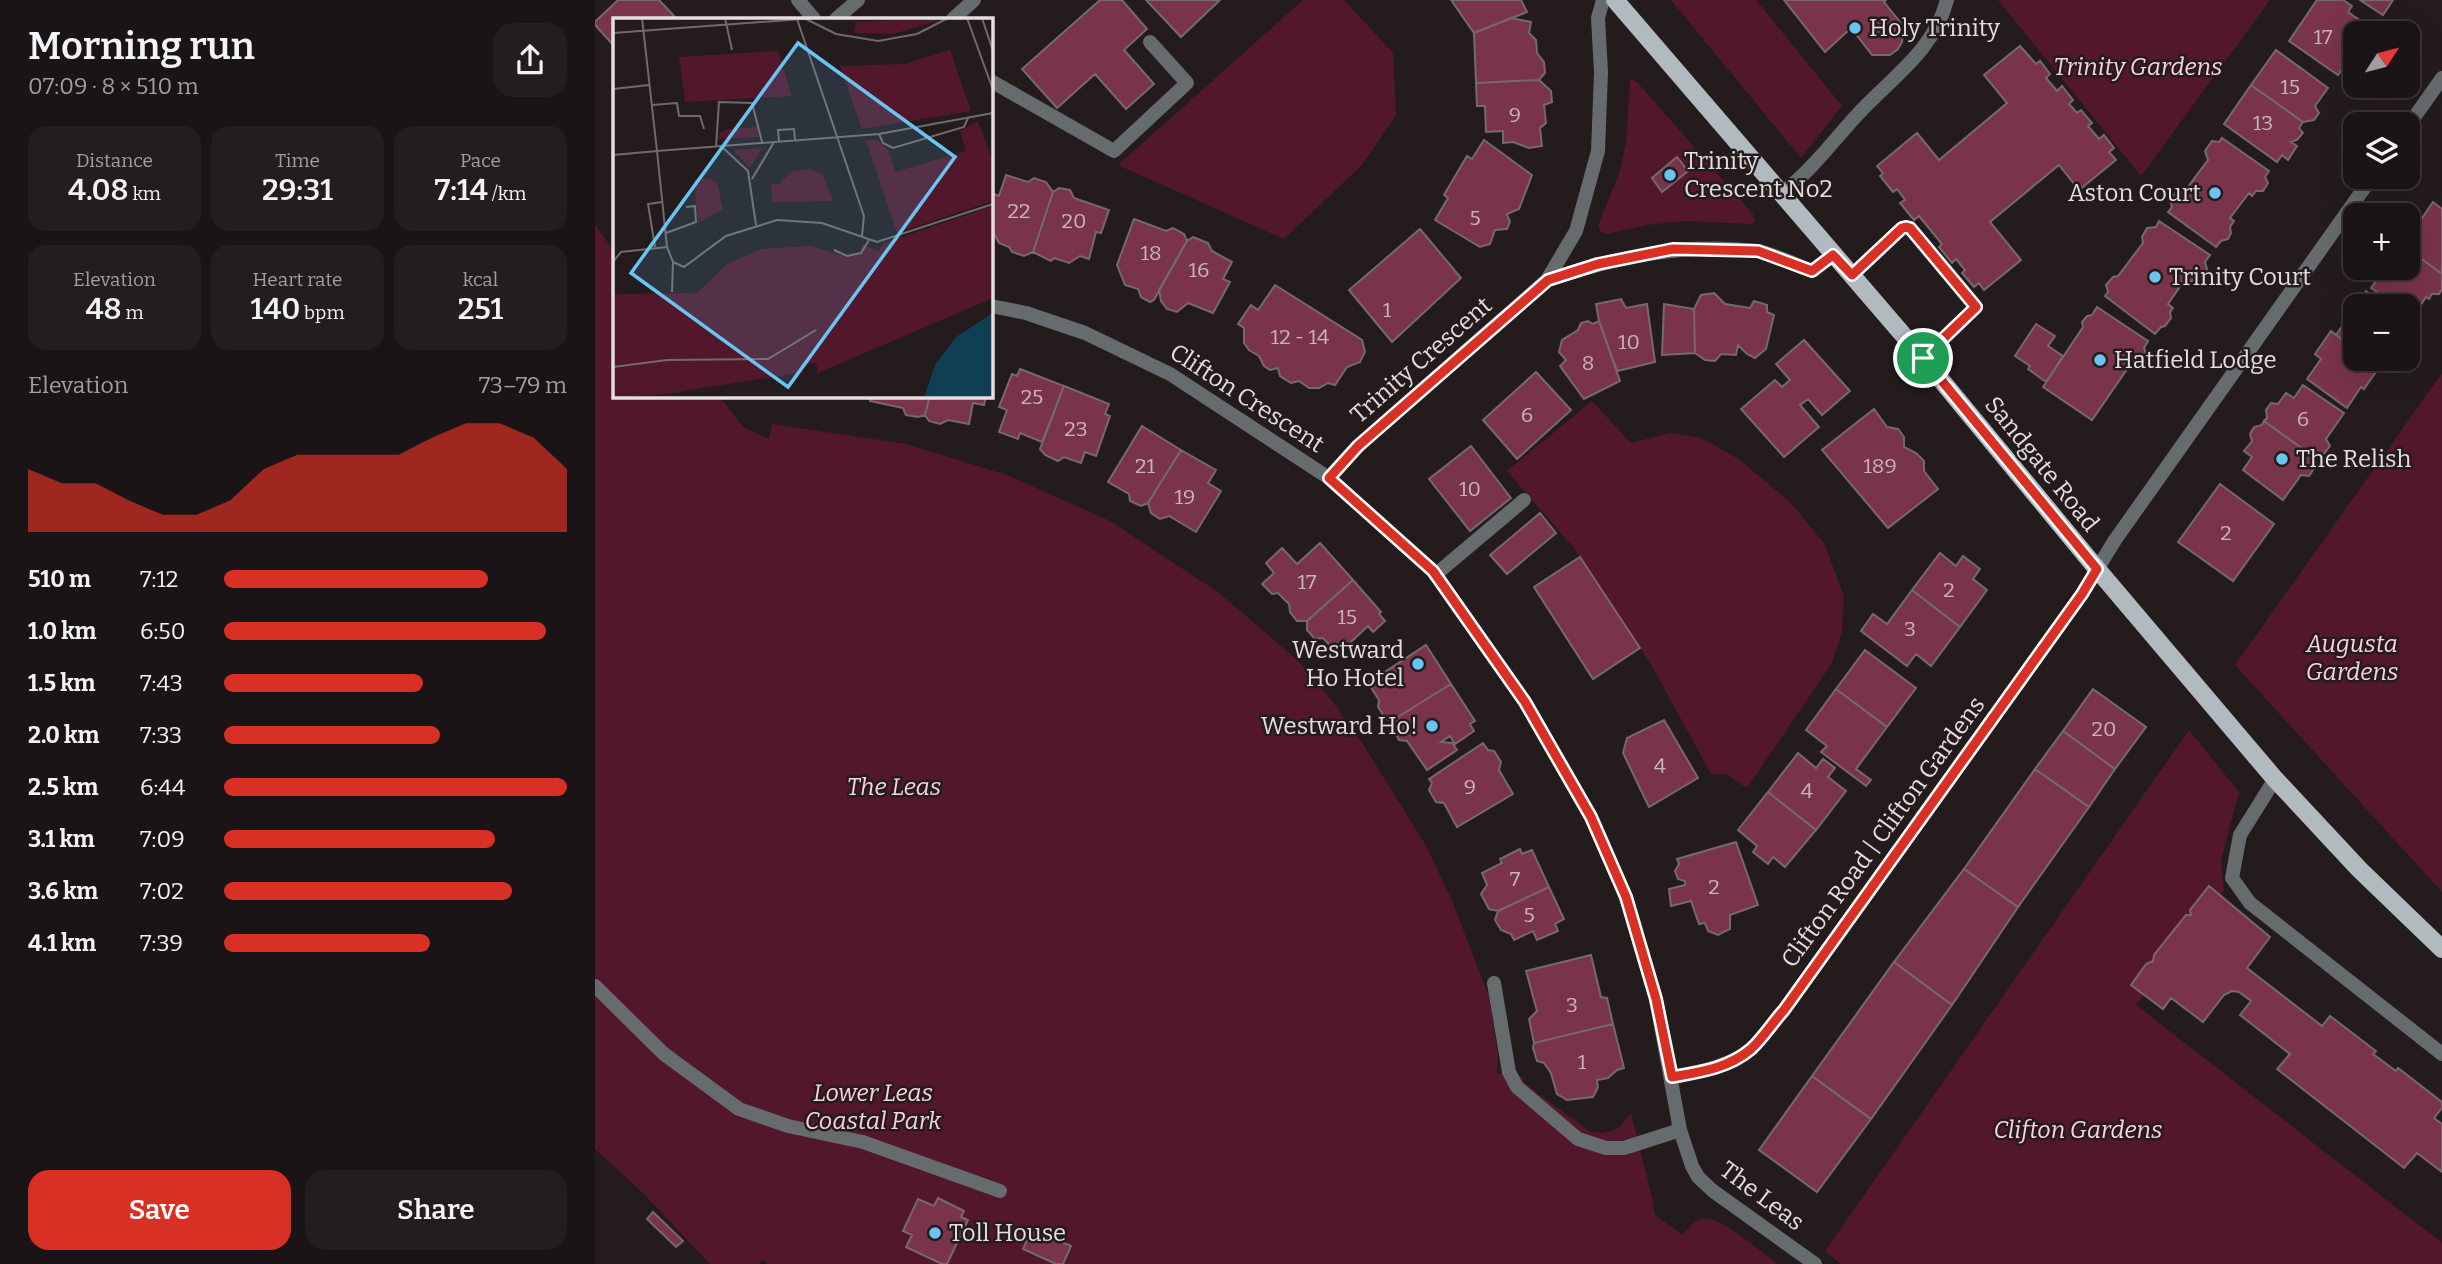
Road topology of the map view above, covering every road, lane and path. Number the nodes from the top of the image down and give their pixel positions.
1 (799, 0) edge
2 (858, 0) edge
3 (974, 0) edge
4 (1603, 0) edge
5 (1615, 0) edge
6 (1947, 0) edge
7 (813, 18) edge
8 (837, 18) edge
9 (954, 18) edge
10 (1150, 42) dead end
11 (2442, 78) edge
12 (992, 82) edge
13 (2417, 112) edge
14 (2364, 189) edge
15 (1783, 192) junction
16 (1833, 255) junction
17 (1852, 275) junction
18 (1548, 280) junction
19 (992, 306) edge
20 (1923, 358) junction
21 (1329, 478) junction
22 (1524, 500) dead end
23 (2097, 569) junction
24 (1435, 575) junction
25 (2276, 779) junction
26 (2442, 949) edge
27 (1494, 983) dead end
28 (595, 986) edge
29 (2442, 1054) edge
30 (1672, 1077) junction
31 (1680, 1130) junction
32 (1000, 1191) dead end
33 (1815, 1264) edge

1 - 7 street
2 - 8 street
3 - 9 street
4 - 18 street, Trinity Crescent
5 - 15 main road, Sandgate Road
6 - 15 street
10 - 12 street
11 - 13 street
14 - 23 street
15 - 16 main road, Sandgate Road
16 - 17 main road, Sandgate Road
16 - 18 street, Trinity Crescent
17 - 20 main road, Sandgate Road
17 - 20 street
18 - 21 street, Trinity Crescent
19 - 21 street, Clifton Crescent
20 - 23 main road, Sandgate Road
21 - 24 street, Clifton Crescent
22 - 24 street
23 - 25 main road, Sandgate Road
23 - 30 street, Clifton Road | Clifton Gardens
24 - 30 street, Clifton Crescent
25 - 26 main road, Sandgate Road
25 - 29 street
27 - 31 street
28 - 32 street
30 - 31 street, The Leas
31 - 33 street, The Leas

